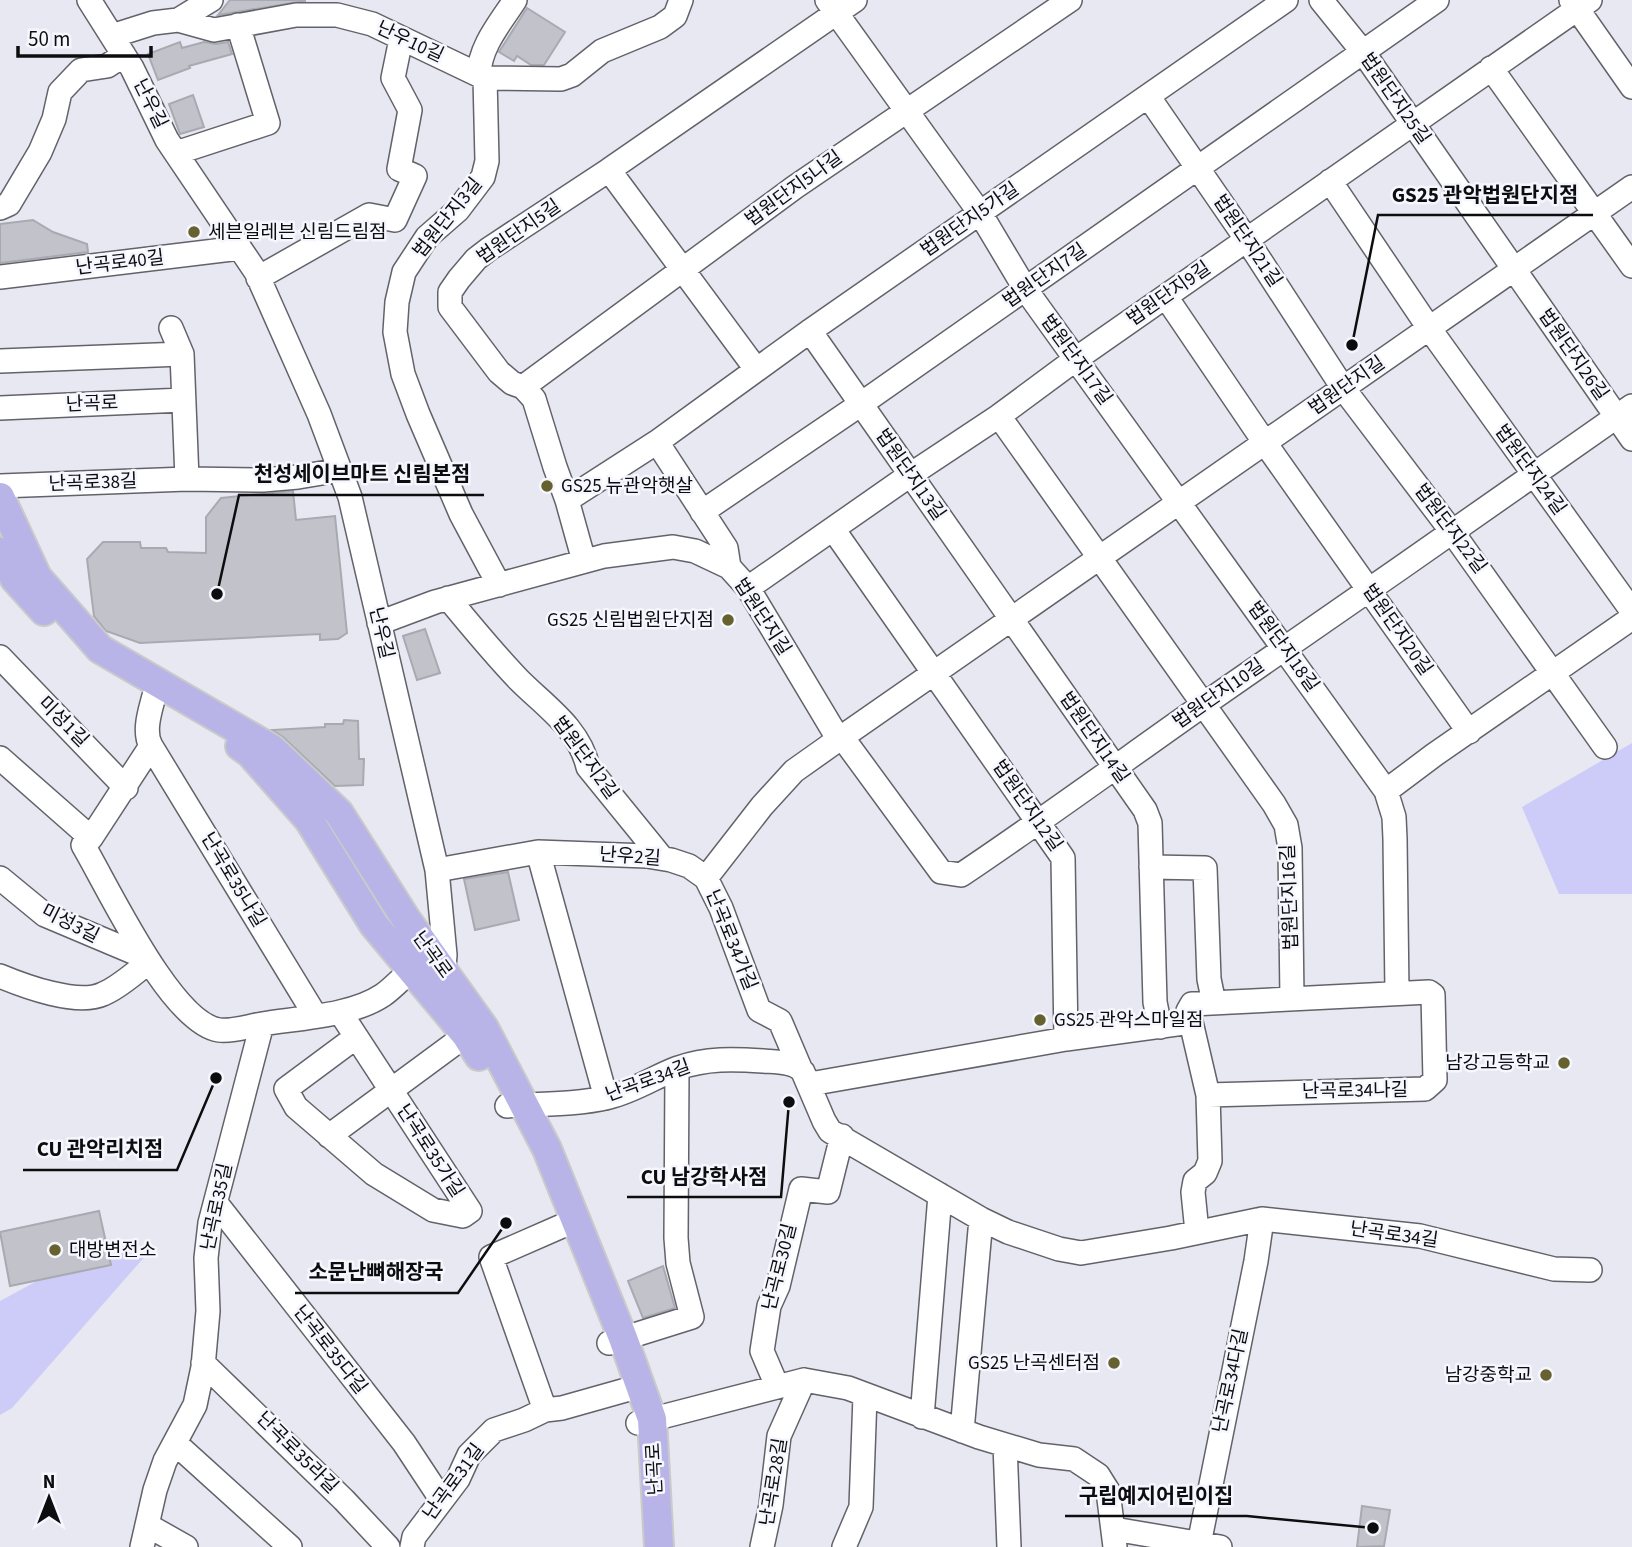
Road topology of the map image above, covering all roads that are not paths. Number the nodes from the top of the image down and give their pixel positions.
1 (89, 0) edge
2 (211, 0) edge
3 (515, 0) edge
4 (681, 0) edge
5 (1070, 0) edge
6 (1286, 0) edge
7 (1321, 0) edge
8 (1437, 0) edge
9 (1579, 3) edge
10 (840, 4) edge
11 (178, 20) junction
12 (238, 25) junction
13 (401, 39) junction
14 (118, 45) junction
15 (1363, 52) junction
16 (1491, 68) junction
17 (482, 76) junction
18 (1632, 87) edge
19 (1148, 96) junction
20 (906, 110) junction
21 (1413, 124) junction
22 (176, 153) junction
23 (1198, 168) junction
24 (609, 170) junction
25 (1330, 181) junction
26 (1632, 187) edge
27 (0, 208) edge
28 (980, 213) junction
29 (1593, 214) junction
30 (1247, 240) junction
31 (240, 248) junction
32 (1632, 266) edge
33 (1514, 270) junction
34 (683, 271) junction
35 (0, 278) edge
36 (258, 278) junction
37 (1026, 289) junction
38 (1166, 297) junction
39 (171, 328) dead end
40 (1429, 328) junction
41 (810, 331) junction
42 (182, 355) junction
43 (1076, 359) junction
44 (0, 361) edge
45 (756, 369) junction
46 (523, 387) junction
47 (1343, 388) junction
48 (183, 400) junction
49 (861, 404) junction
50 (0, 408) edge
51 (1624, 411) edge
52 (999, 416) junction
53 (1632, 439) edge
54 (657, 442) junction
55 (1265, 443) junction
56 (340, 470) junction
57 (910, 475) junction
58 (1532, 475) junction
59 (187, 480) junction
60 (0, 486) edge
61 (0, 497) edge
62 (567, 500) junction
63 (1179, 503) junction
64 (702, 512) junction
65 (833, 529) junction
66 (1453, 533) junction
67 (0, 552) edge
68 (1101, 559) junction
69 (584, 561) junction
70 (729, 567) junction
71 (499, 585) junction
72 (748, 588) junction
73 (1368, 591) junction
74 (448, 598) junction
75 (1632, 611) edge
76 (1632, 618) edge
77 (1011, 619) junction
78 (379, 624) junction
79 (1284, 649) junction
80 (0, 657) edge
81 (1554, 672) junction
82 (934, 674) junction
83 (154, 695) junction
84 (1205, 704) junction
85 (1469, 732) junction
86 (842, 737) junction
87 (151, 746) junction
88 (1605, 747) dead end
89 (0, 758) edge
90 (1115, 767) junction
91 (125, 788) junction
92 (1386, 791) junction
93 (1039, 823) junction
94 (91, 838) junction
95 (538, 852) junction
96 (662, 858) junction
97 (1151, 867) junction
98 (437, 870) junction
99 (0, 878) edge
100 (706, 878) junction
101 (148, 960) junction
102 (411, 970) junction
103 (444, 971) junction
104 (0, 976) edge
105 (1397, 993) junction
106 (1292, 999) junction
107 (439, 1002) junction
108 (1214, 1003) junction
109 (340, 1012) junction
110 (315, 1015) junction
111 (1191, 1022) junction
112 (262, 1024) junction
113 (1160, 1027) junction
114 (466, 1035) junction
115 (356, 1037) junction
116 (1066, 1040) junction
117 (677, 1069) junction
118 (805, 1076) junction
119 (391, 1091) junction
120 (1208, 1095) junction
121 (606, 1098) junction
122 (516, 1105) junction
123 (329, 1136) junction
124 (842, 1136) junction
125 (940, 1195) junction
126 (216, 1203) junction
127 (981, 1219) junction
128 (1262, 1219) junction
129 (562, 1226) junction
130 (1197, 1232) junction
131 (1590, 1270) dead end
132 (616, 1341) junction
133 (203, 1363) junction
134 (804, 1380) junction
135 (777, 1386) junction
136 (634, 1388) junction
137 (864, 1396) junction
138 (545, 1410) junction
139 (922, 1417) junction
140 (645, 1421) junction
141 (962, 1431) junction
142 (175, 1443) junction
143 (1005, 1445) junction
144 (441, 1499) junction
145 (145, 1536) edge
146 (1114, 1538) edge
147 (1210, 1546) edge
148 (187, 1547) edge
149 (290, 1547) edge
150 (388, 1547) edge
151 (412, 1547) edge
152 (648, 1547) edge
153 (659, 1547) edge
154 (762, 1547) edge
155 (844, 1547) edge
156 (1009, 1547) edge

1 - 14 street, 난우길
2 - 11 street
3 - 17 street, 법원단지3길
4 - 17 street, 난우10길
5 - 20 street, 법원단지5나길
6 - 19 street, 법원단지5가길
7 - 15 street, 법원단지25길
8 - 15 street, 법원단지7길
9 - 16 street, 법원단지9길
9 - 18 street
10 - 20 street, 법원단지5길
10 - 24 street, 법원단지5길
11 - 12 street, 난우10길
11 - 14 street, 난우10길
12 - 13 street, 난우10길
12 - 22 street
13 - 17 street, 난우10길
13 - 36 street
14 - 22 street, 난우길
14 - 27 street, 난우10길
15 - 21 street, 법원단지25길
15 - 23 street, 법원단지7길
16 - 21 street, 법원단지9길
16 - 29 street
17 - 71 street, 법원단지3길
19 - 23 street, 법원단지21길
19 - 28 street, 법원단지5가길
20 - 28 street
20 - 34 street, 법원단지5나길
21 - 25 street, 법원단지9길
21 - 33 street, 법원단지25길
22 - 31 street, 난우길
23 - 30 street, 법원단지21길
23 - 37 street, 법원단지7길
24 - 34 street
24 - 46 street, 법원단지5길
25 - 30 street, 법원단지9길
25 - 40 street
26 - 29 street, 법원단지길
28 - 37 street, 법원단지17길
28 - 41 street, 법원단지5가길
29 - 32 street
29 - 33 street, 법원단지길
30 - 38 street, 법원단지9길
30 - 47 street, 법원단지21길
31 - 35 street, 난곡로40길
31 - 36 street, 난우길
33 - 40 street, 법원단지길
33 - 51 street, 법원단지26길
34 - 45 street
34 - 46 street, 법원단지5나길
36 - 56 street, 난우길
37 - 43 street, 법원단지17길
37 - 49 street, 법원단지7길
38 - 43 street, 법원단지9길
38 - 55 street
39 - 42 street
40 - 47 street, 법원단지길
40 - 58 street, 법원단지24길
41 - 45 street, 법원단지5가길
41 - 49 street, 법원단지13길
42 - 44 street
42 - 48 street
43 - 52 street, 법원단지9길
43 - 63 street, 법원단지17길
45 - 54 street, 법원단지5가길
46 - 62 street, 법원단지5길
47 - 55 street, 법원단지길
47 - 66 street, 법원단지22길
48 - 50 street, 난곡로
48 - 59 street
49 - 57 street, 법원단지13길
49 - 64 street, 법원단지7길
51 - 53 street, 법원단지26길
51 - 58 street, 법원단지10길
52 - 57 street, 법원단지9길
52 - 68 street
54 - 62 street, 법원단지5가길
54 - 64 street
55 - 63 street, 법원단지길
55 - 73 street, 법원단지20길
56 - 59 street, 난곡로38길
56 - 78 street, 난우길
57 - 65 street, 법원단지9길
57 - 77 street, 법원단지13길
58 - 66 street, 법원단지10길
58 - 75 street, 법원단지24길
59 - 60 street, 난곡로38길
61 - 103 main road, 난곡로
62 - 69 street, 법원단지5길
63 - 68 street, 법원단지길
63 - 79 street, 법원단지18길
64 - 70 street
65 - 72 street, 법원단지9길
65 - 82 street
66 - 73 street, 법원단지10길
66 - 81 street, 법원단지22길
67 - 83 main road, 난곡로
68 - 77 street, 법원단지길
68 - 84 street, 법원단지16길
69 - 70 street, 법원단지길
69 - 71 street, 법원단지길
70 - 72 street, 법원단지길
71 - 74 street, 법원단지길
72 - 86 street, 법원단지길
73 - 79 street, 법원단지10길
73 - 85 street, 법원단지20길
74 - 78 street, 법원단지길
74 - 96 street, 법원단지2길
76 - 81 street
77 - 82 street, 법원단지길
77 - 90 street, 법원단지14길
78 - 98 street, 난우길
79 - 84 street, 법원단지10길
79 - 92 street, 법원단지18길
80 - 91 street, 미성1길
81 - 85 street
81 - 88 street, 법원단지22길
82 - 86 street, 법원단지길
82 - 93 street, 법원단지12길
83 - 87 street
83 - 102 main road, 난곡로
84 - 90 street, 법원단지10길
84 - 106 street, 법원단지16길
85 - 92 street
86 - 93 street, 법원단지10길
86 - 100 street
87 - 91 street
87 - 110 street, 난곡로35나길
89 - 94 street
90 - 93 street, 법원단지10길
90 - 97 street, 법원단지14길
91 - 94 street
92 - 105 street, 법원단지18길
93 - 116 street, 법원단지12길
94 - 101 street, 미성3길
95 - 96 street, 난우2길
95 - 98 street, 난우2길
95 - 121 street
96 - 100 street, 난우2길
97 - 108 street
97 - 113 street, 법원단지14길
98 - 103 street, 난우길
99 - 101 street, 미성3길
100 - 118 street, 난곡로34가길
101 - 104 street
101 - 112 street, 미성3길
102 - 107 main road, 난곡로
102 - 109 street
103 - 107 street, 난우길
103 - 122 main road, 난곡로
105 - 106 street, 난곡로34나길
105 - 120 street, 난곡로34나길
106 - 108 street, 난곡로34나길
107 - 114 main road, 난곡로
108 - 111 street, 난곡로34나길
109 - 110 street
109 - 115 street, 난곡로35가길
110 - 112 street
111 - 113 street
111 - 120 street
112 - 126 street, 난곡로35길
113 - 116 street
114 - 119 street
114 - 122 main road, 난곡로
115 - 119 street, 난곡로35가길
115 - 123 street, 난곡로35가길
116 - 118 street
117 - 118 street, 난곡로34길
117 - 121 street, 난곡로34길
117 - 132 street
118 - 124 street, 난곡로34길
119 - 123 street, 난곡로35가길
119 - 123 street, 난곡로35가길
120 - 130 street
121 - 122 street, 난곡로34길
122 - 129 main road, 난곡로
122 - 132 main road, 난곡로
124 - 125 street, 난곡로34길
124 - 135 street, 난곡로30길
125 - 127 street, 난곡로34길
125 - 139 street
126 - 133 street, 난곡로35길
126 - 144 street, 난곡로35다길
127 - 130 street, 난곡로34길
127 - 141 street
128 - 130 street, 난곡로34길
128 - 131 street, 난곡로34길
128 - 147 street, 난곡로34다길
129 - 132 main road, 난곡로
129 - 138 street
132 - 136 main road, 난곡로
133 - 142 street, 난곡로35길
133 - 150 street, 난곡로35라길
134 - 135 street
134 - 137 street
134 - 154 street, 난곡로28길
135 - 140 street
136 - 138 street, 난곡로31길
136 - 140 main road, 난곡로
137 - 139 street
137 - 155 street
138 - 144 street, 난곡로31길
139 - 141 street
140 - 152 main road, 난곡로
140 - 153 main road, 난곡로
141 - 143 street
142 - 145 street, 난곡로35길
142 - 149 street
143 - 146 street
143 - 156 street
144 - 151 street, 난곡로31길
145 - 148 street
146 - 147 street

